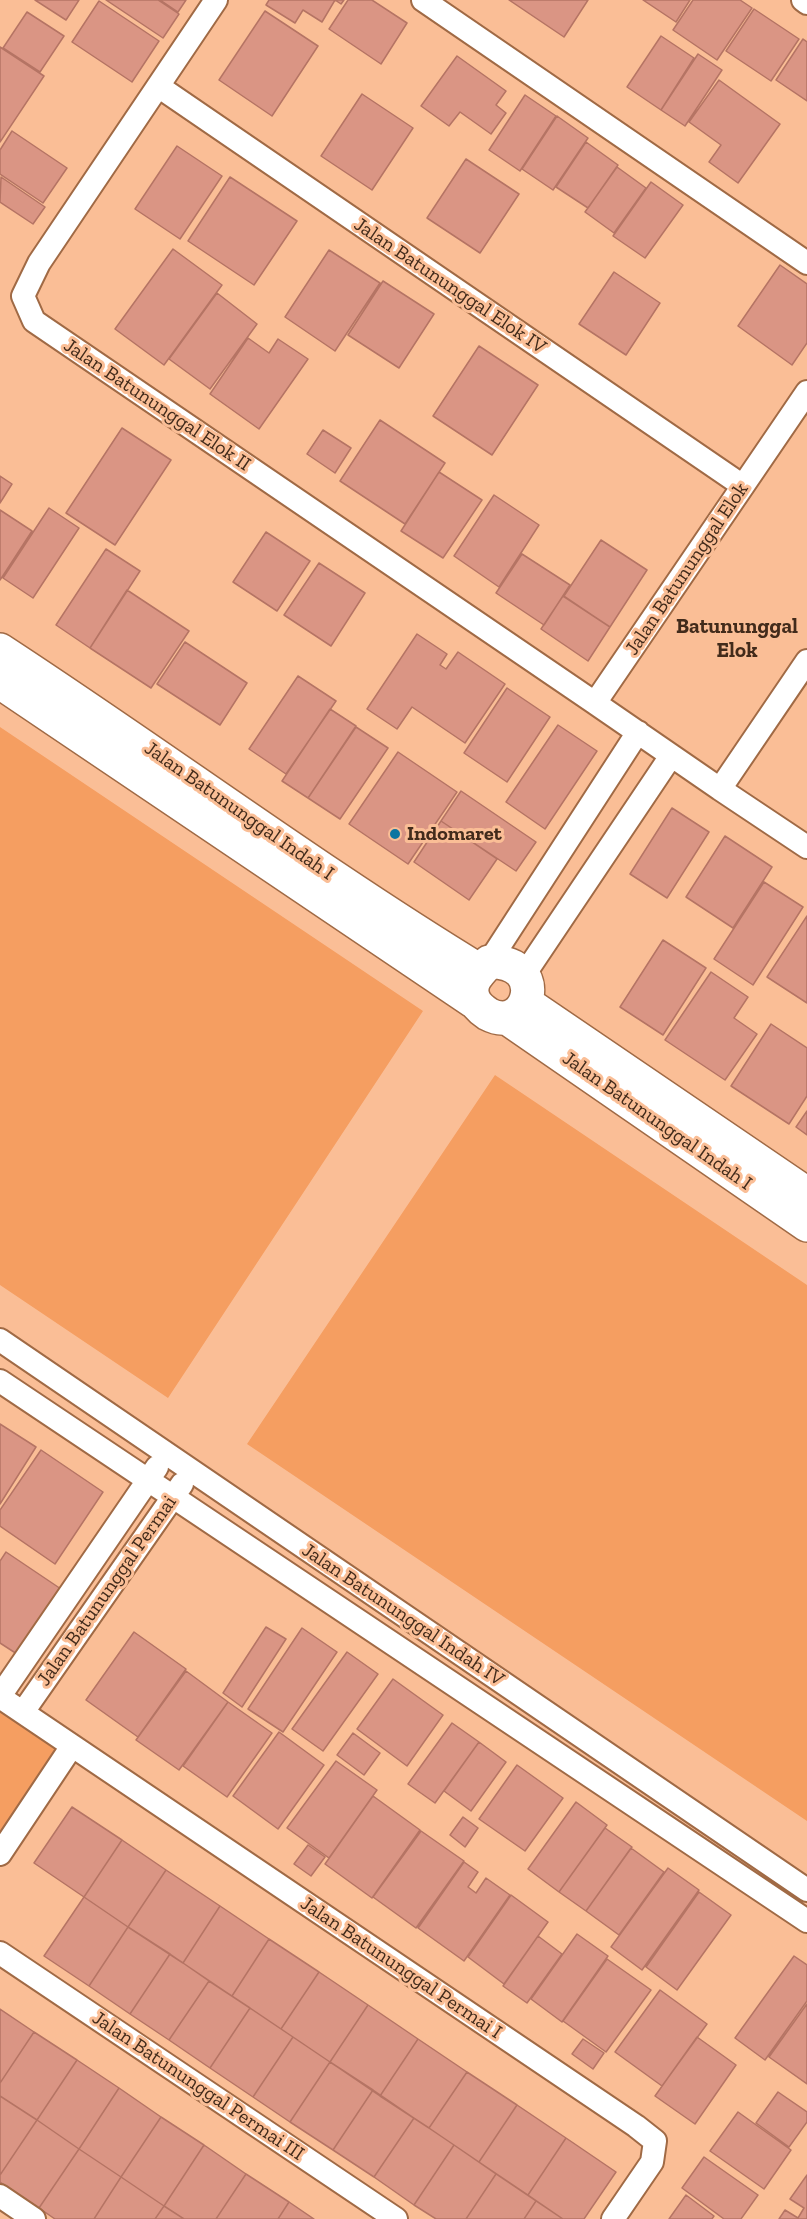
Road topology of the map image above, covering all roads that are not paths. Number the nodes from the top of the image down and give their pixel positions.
1 (216, 0) edge
2 (423, 0) edge
3 (803, 0) edge
4 (807, 3) edge
5 (158, 86) junction
6 (807, 263) edge
7 (807, 392) edge
8 (800, 417) edge
9 (743, 486) junction
10 (0, 650) edge
11 (807, 661) edge
12 (0, 682) edge
13 (595, 703) junction
14 (638, 732) junction
15 (671, 756) junction
16 (720, 789) junction
17 (807, 847) edge
18 (481, 978) junction
19 (519, 998) junction
20 (807, 1194) edge
21 (807, 1225) edge
22 (0, 1340) edge
23 (0, 1381) edge
24 (166, 1453) junction
25 (191, 1470) junction
26 (148, 1480) junction
27 (174, 1497) junction
28 (0, 1697) edge
29 (23, 1712) junction
30 (72, 1746) junction
31 (0, 1854) edge
32 (807, 1890) edge
33 (807, 1921) edge
34 (0, 1953) edge
35 (0, 2196) edge
36 (34, 2219) edge
37 (396, 2219) edge
38 (613, 2219) edge

1 - 5 street, Jalan Batununggal Elok II
2 - 6 street
3 - 4 street
5 - 9 street, Jalan Batununggal Elok IV
5 - 13 street, Jalan Batununggal Elok II
7 - 8 street, Jalan Batununggal Elok
8 - 9 street, Jalan Batununggal Elok
9 - 13 street, Jalan Batununggal Elok
10 - 18 street, Jalan Batununggal Indah I
11 - 16 street
12 - 18 street, Jalan Batununggal Indah I
13 - 14 street
14 - 15 street
14 - 18 street
15 - 16 street
15 - 19 street
16 - 17 street
18 - 19 street
18 - 19 street
19 - 20 street, Jalan Batununggal Indah I
19 - 21 street, Jalan Batununggal Indah I
22 - 24 street, Jalan Batununggal Indah IV
23 - 26 street, Jalan Batununggal Indah IV
24 - 25 street, Jalan Batununggal Indah IV
24 - 26 street, Jalan Batununggal Permai
25 - 27 street, Jalan Batununggal Permai
25 - 32 street, Jalan Batununggal Indah IV
26 - 27 street, Jalan Batununggal Indah IV
26 - 28 street, Jalan Batununggal Permai
27 - 29 street, Jalan Batununggal Permai
27 - 33 street, Jalan Batununggal Indah IV
28 - 29 street, Jalan Batununggal Permai
29 - 30 street, Jalan Batununggal Permai
30 - 31 street
30 - 38 street, Jalan Batununggal Permai I
34 - 37 street, Jalan Batununggal Permai III
35 - 36 street

